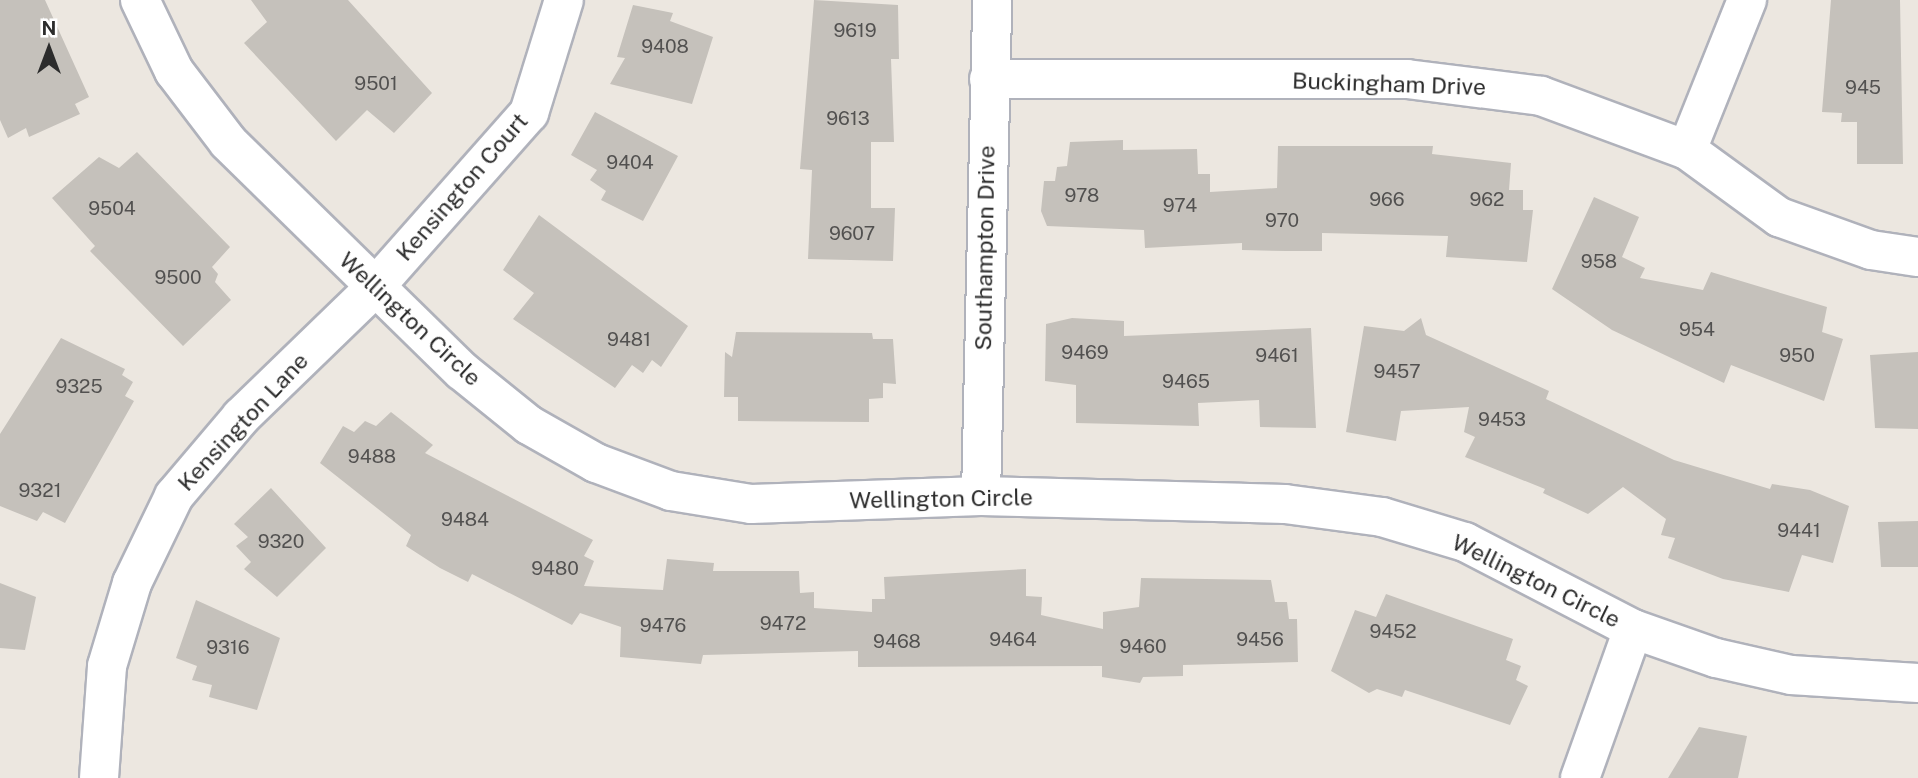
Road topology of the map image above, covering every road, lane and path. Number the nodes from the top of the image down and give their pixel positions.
1 (140, 0) edge
2 (564, 0) edge
3 (992, 0) edge
4 (1748, 0) edge
5 (989, 79) junction
6 (1687, 150) junction
7 (1918, 257) edge
8 (374, 288) junction
9 (981, 496) junction
10 (1633, 629) junction
11 (1918, 683) edge
12 (99, 778) edge
13 (1580, 778) edge

1 - 8 street, Wellington Circle
2 - 8 street, Kensington Court
3 - 5 street, Southampton Drive
4 - 6 street
5 - 6 street, Buckingham Drive
5 - 9 street, Southampton Drive
6 - 7 street, Buckingham Drive
8 - 9 street, Wellington Circle
8 - 12 street, Kensington Lane
9 - 10 street, Wellington Circle
10 - 11 street, Wellington Circle
10 - 13 street

